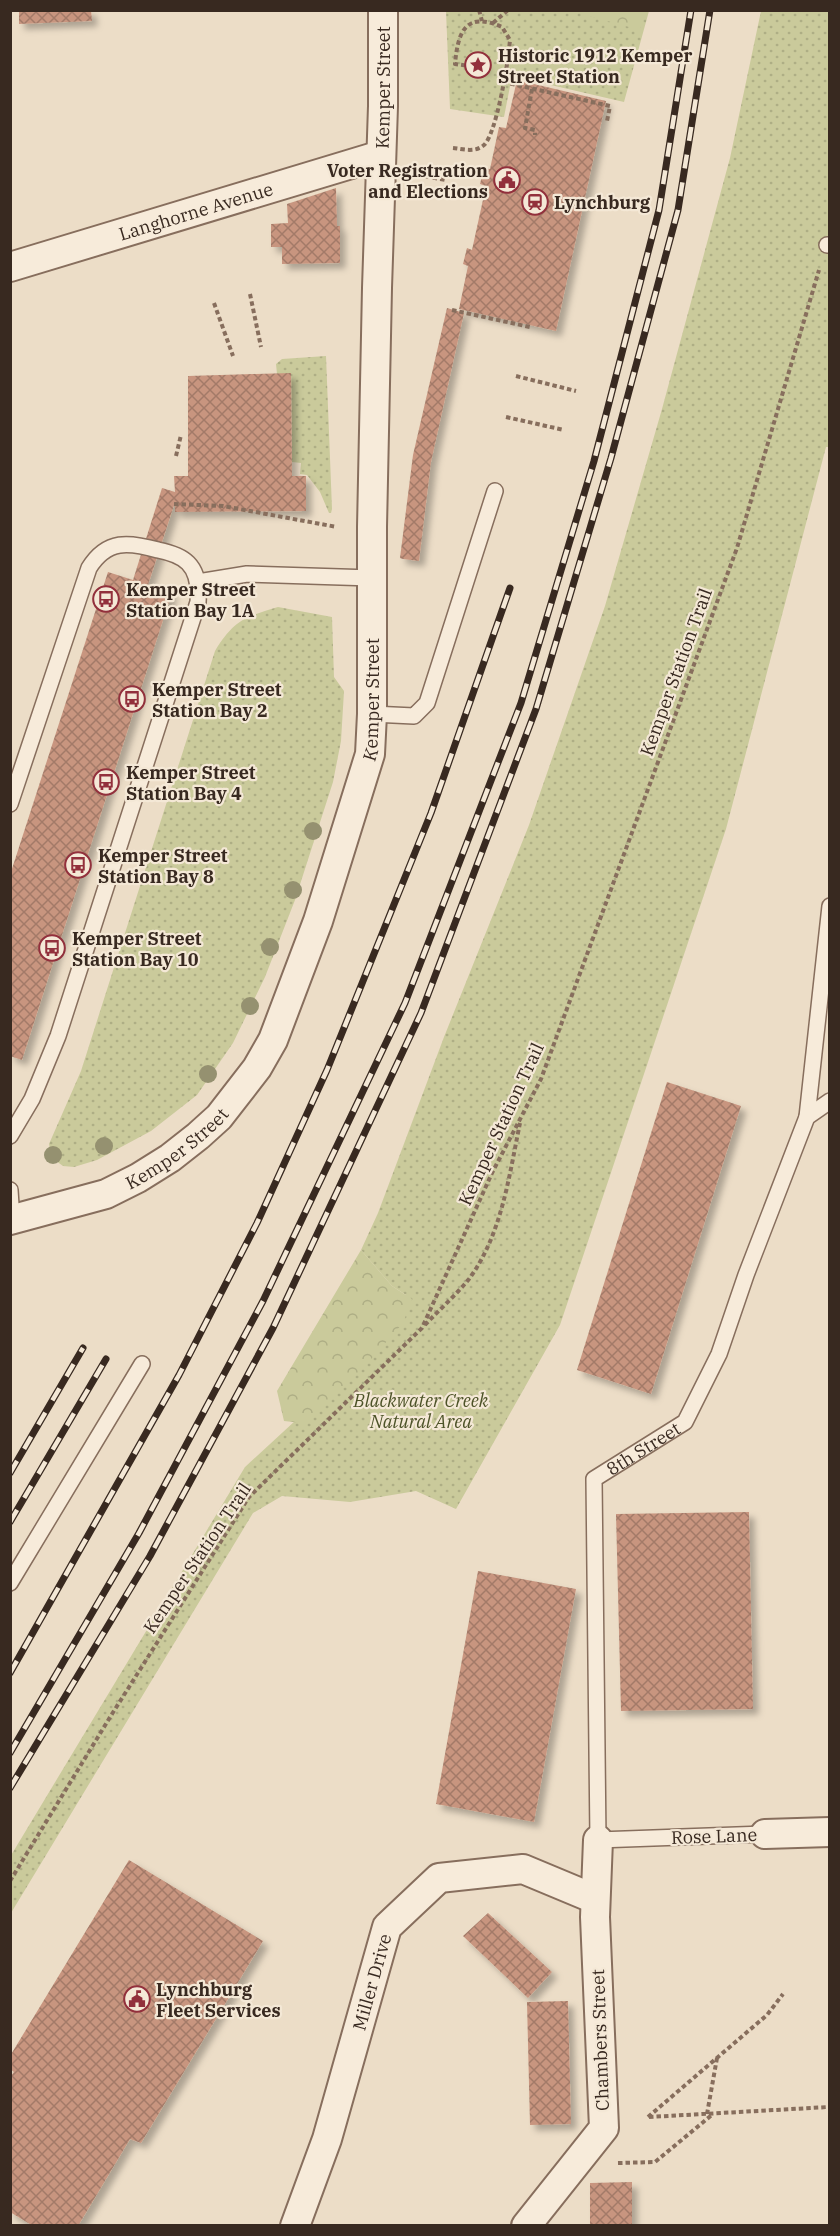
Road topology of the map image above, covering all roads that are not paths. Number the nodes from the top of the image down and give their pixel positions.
1 (383, 10) edge
2 (381, 155) junction
3 (10, 267) edge
4 (495, 491) dead end
5 (372, 578) junction
6 (198, 582) junction
7 (372, 714) junction
8 (10, 804) edge
9 (830, 906) edge
10 (830, 1101) edge
11 (807, 1117) junction
12 (10, 1136) edge
13 (10, 1190) edge
14 (11, 1220) edge
15 (142, 1364) dead end
16 (10, 1583) edge
17 (830, 1832) edge
18 (765, 1834) joint
19 (598, 1840) junction
20 (595, 1899) junction
21 (296, 2226) edge
22 (526, 2226) edge

1 - 2 street, Kemper Street
2 - 3 street, Langhorne Avenue
2 - 5 street, Kemper Street
4 - 7 lane
5 - 6 lane
5 - 7 street, Kemper Street
6 - 8 lane
6 - 12 lane
7 - 14 street, Kemper Street
9 - 11 lane
10 - 11 lane
11 - 19 lane, 8th Street
13 - 14 lane
15 - 16 lane
17 - 18 street, Rose Lane
18 - 19 lane, Rose Lane
19 - 20 street, 8th Street
20 - 21 street, Miller Drive
20 - 22 street, Chambers Street

